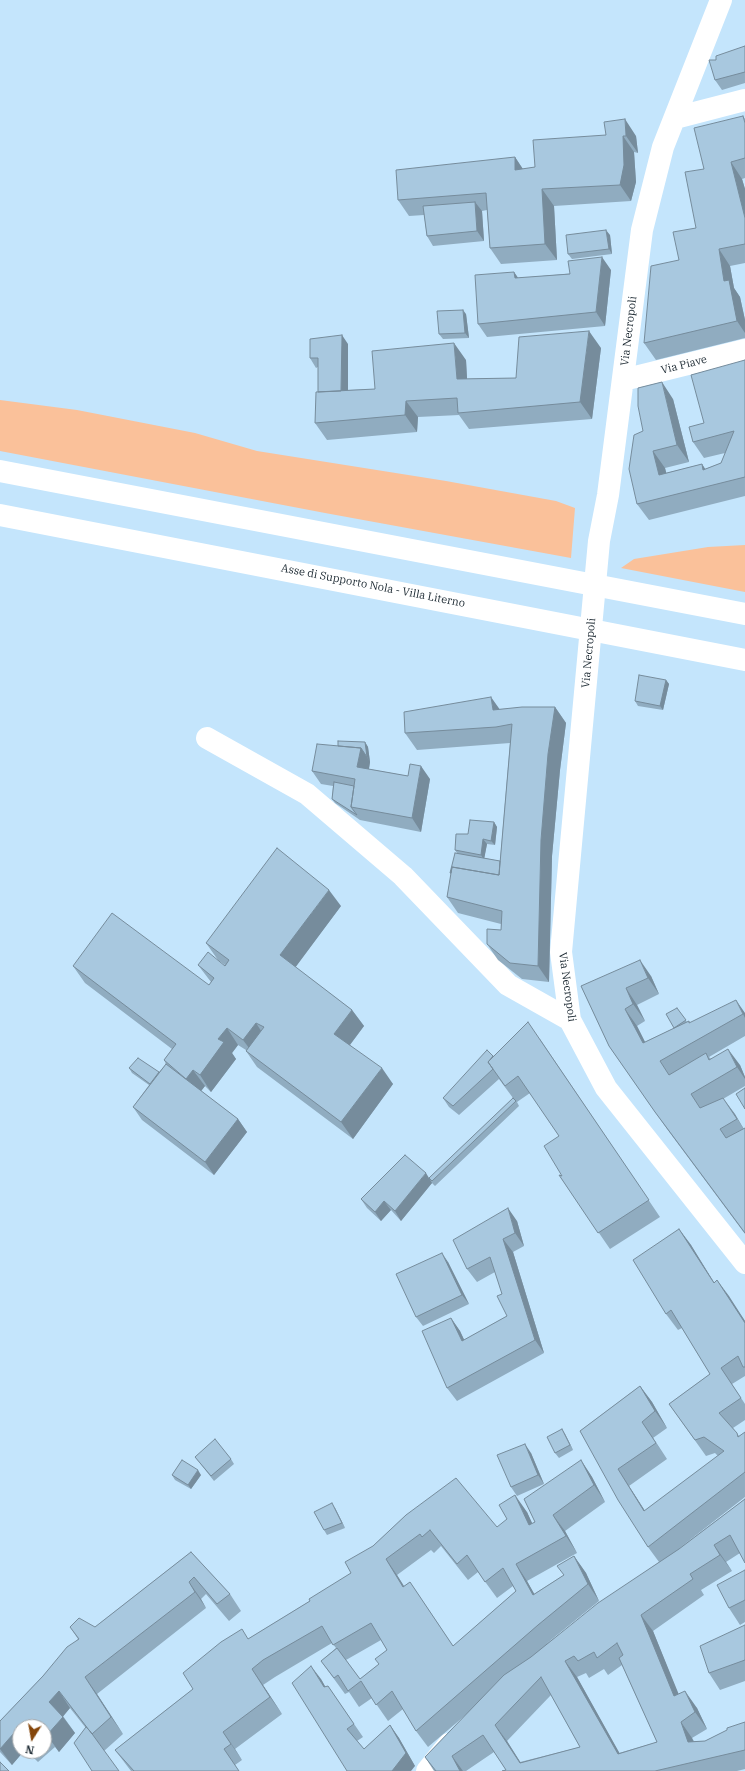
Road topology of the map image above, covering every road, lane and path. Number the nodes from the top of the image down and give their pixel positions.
1 (720, 0) edge
2 (745, 100) edge
3 (675, 118) junction
4 (745, 350) edge
5 (623, 380) junction
6 (0, 470) edge
7 (0, 515) edge
8 (745, 614) edge
9 (745, 660) edge
10 (207, 738) dead end
11 (570, 1020) junction
12 (745, 1263) edge
13 (464, 1727) edge
14 (427, 1771) edge

1 - 3 main road, Via Necropoli
2 - 3 main road
3 - 5 main road, Via Necropoli
4 - 5 main road, Via Piave
5 - 11 main road, Via Necropoli
6 - 8 main road
7 - 9 main road, Asse di Supporto Nola - Villa Literno
10 - 11 main road
11 - 12 main road, Via Necropoli
13 - 14 main road

